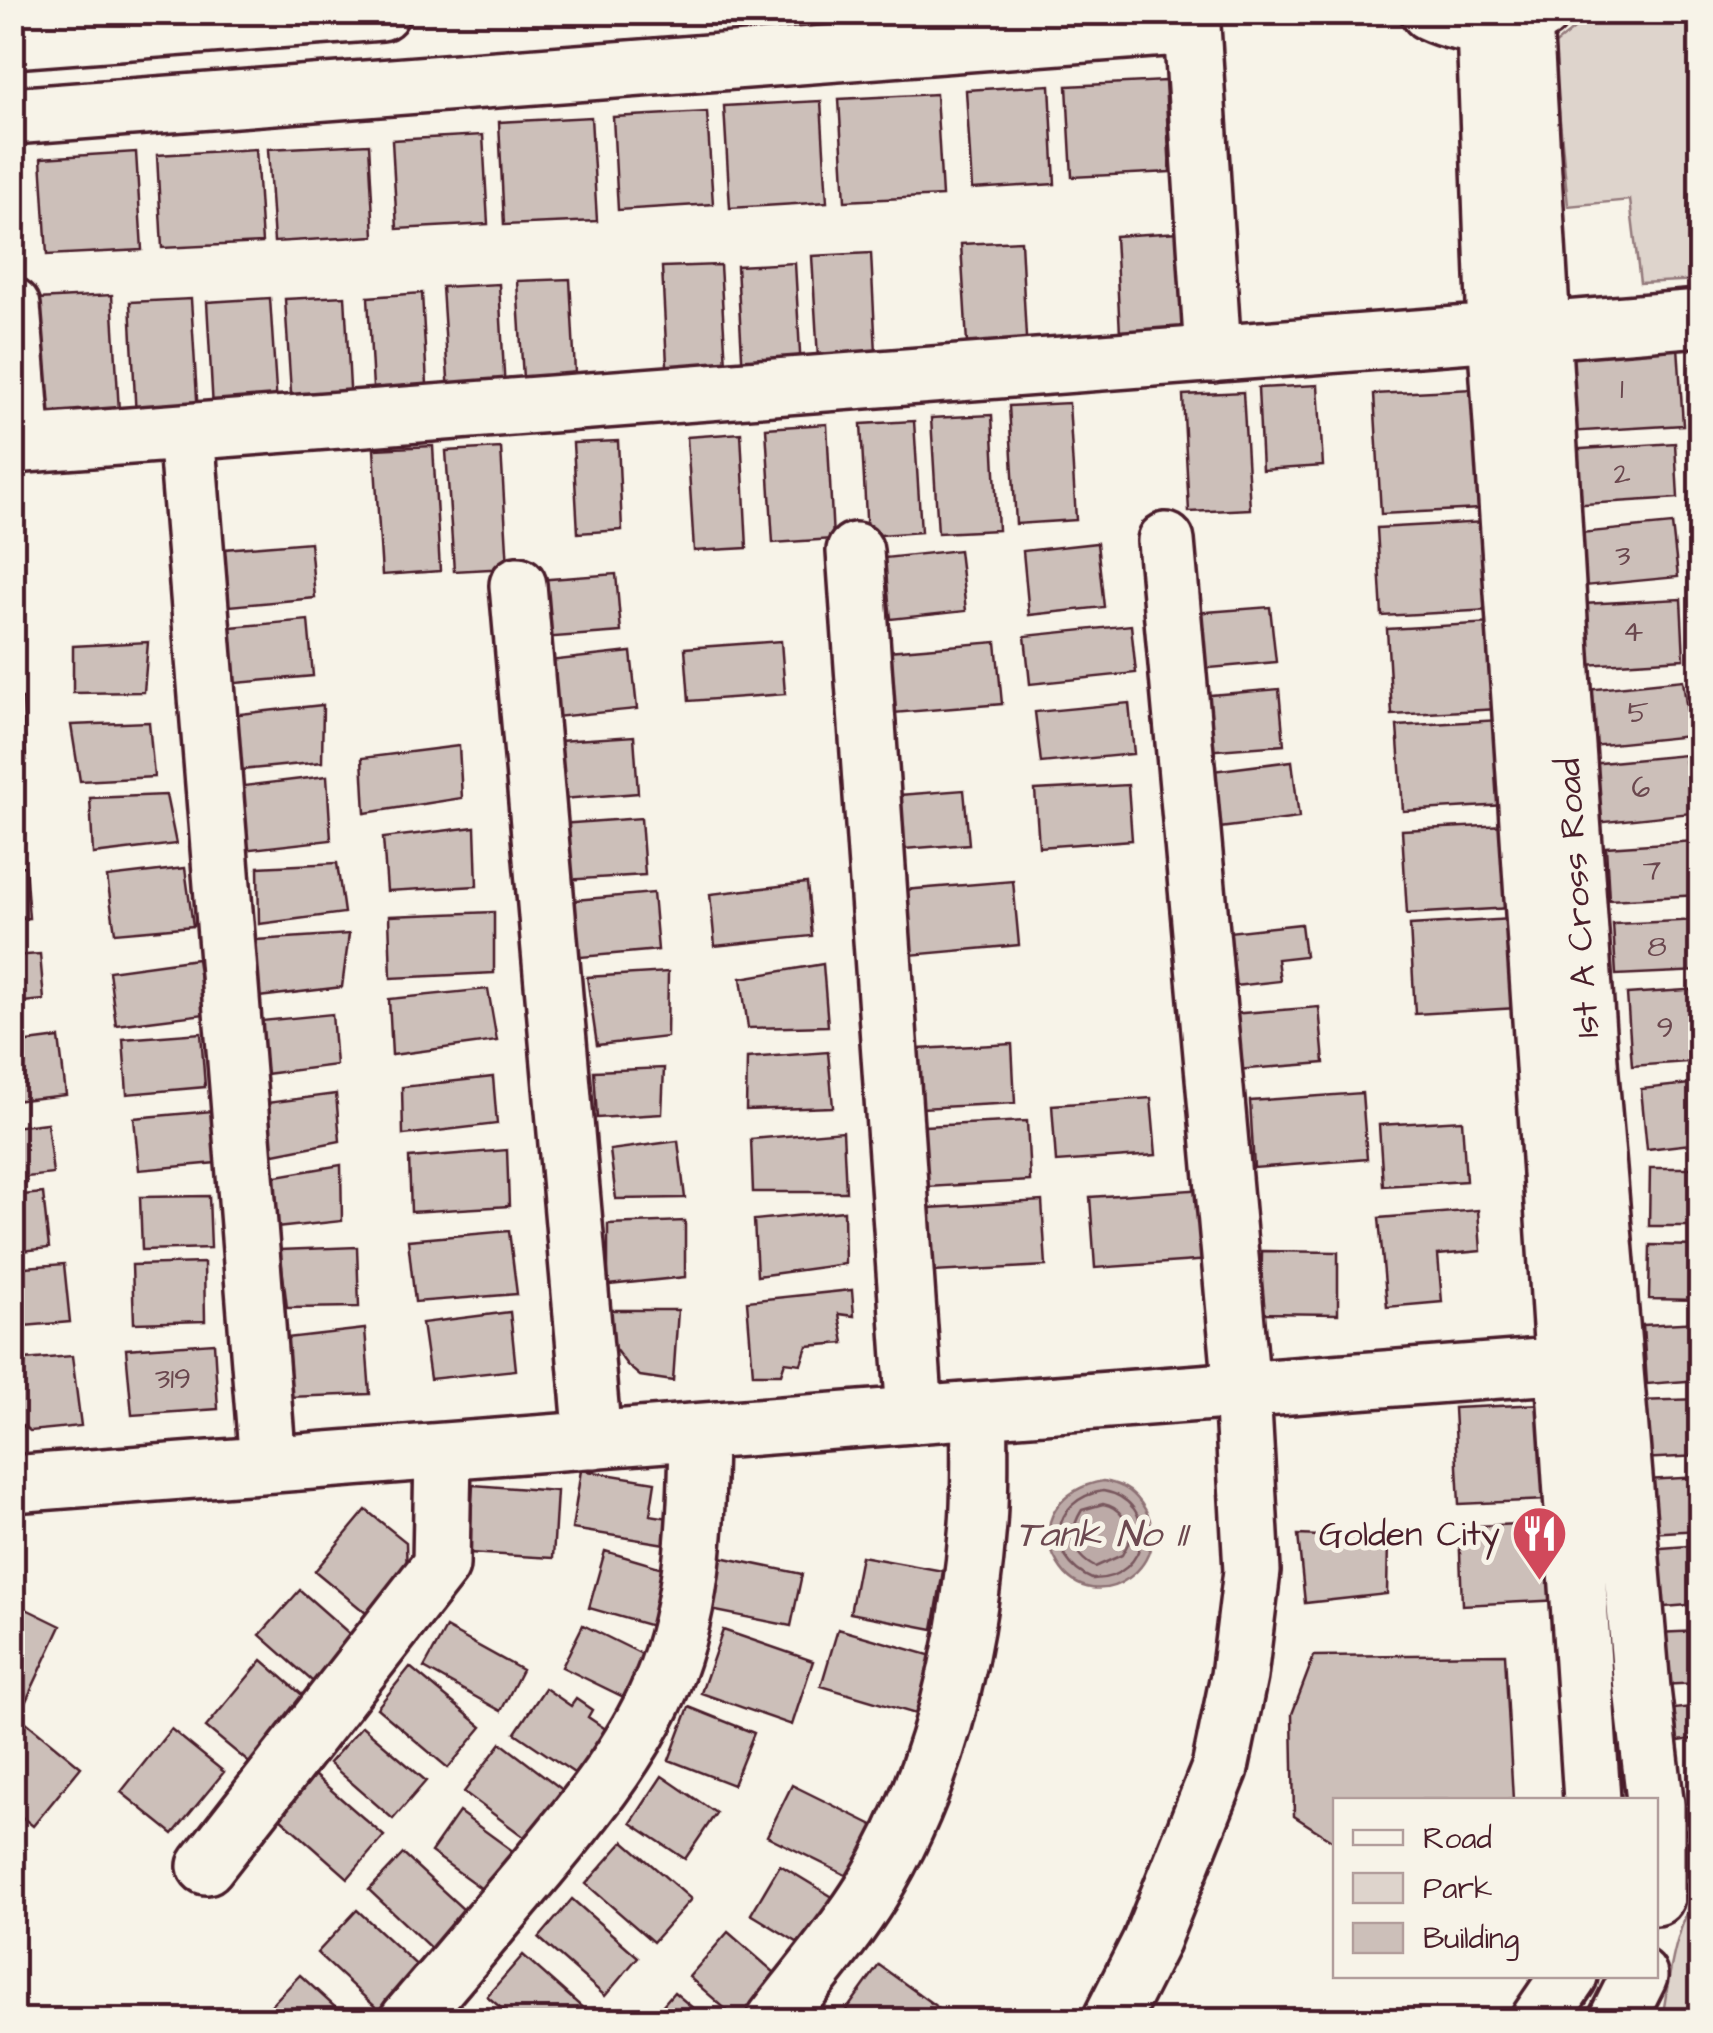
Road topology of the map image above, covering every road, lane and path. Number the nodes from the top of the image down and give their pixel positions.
1 (381, 12) edge
2 (1428, 12) edge
3 (1517, 20) edge
4 (12, 40) edge
5 (12, 116) edge
6 (12, 306) edge
7 (1700, 318) edge
8 (1518, 331) junction
9 (1213, 354) junction
10 (186, 432) junction
11 (18, 445) edge
12 (1166, 541) dead end
13 (854, 551) dead end
14 (518, 584) dead end
15 (1573, 1130) junction
16 (1566, 1365) junction
17 (1242, 1390) junction
18 (980, 1410) junction
19 (915, 1415) junction
20 (698, 1432) junction
21 (593, 1440) junction
22 (443, 1453) junction
23 (268, 1464) junction
24 (12, 1484) edge
25 (1590, 1781) edge
26 (1664, 1805) edge
27 (206, 1866) dead end
28 (1658, 1874) edge
29 (1568, 1978) edge
30 (1638, 1978) edge
31 (408, 2020) edge
32 (775, 2020) edge
33 (1111, 2020) edge
34 (1539, 2020) edge
35 (1617, 2020) edge

1 - 4 street
2 - 3 street
3 - 8 street, 1st A Cross Road
5 - 9 street
6 - 11 street
7 - 8 street
8 - 9 street
8 - 15 street, 1st A Cross Road
9 - 10 street
10 - 11 street
10 - 23 street
12 - 17 street
13 - 19 street
14 - 21 street
15 - 16 street, 1st A Cross Road
15 - 26 street, 1st A Cross Road
16 - 17 street
16 - 25 street, 1st A Cross Road
17 - 18 street
17 - 33 street
18 - 19 street
18 - 32 street
19 - 20 street
20 - 21 street
20 - 31 street
21 - 22 street
22 - 23 street
22 - 27 street
23 - 24 street
26 - 28 street, 1st A Cross Road
29 - 34 street
30 - 35 street

